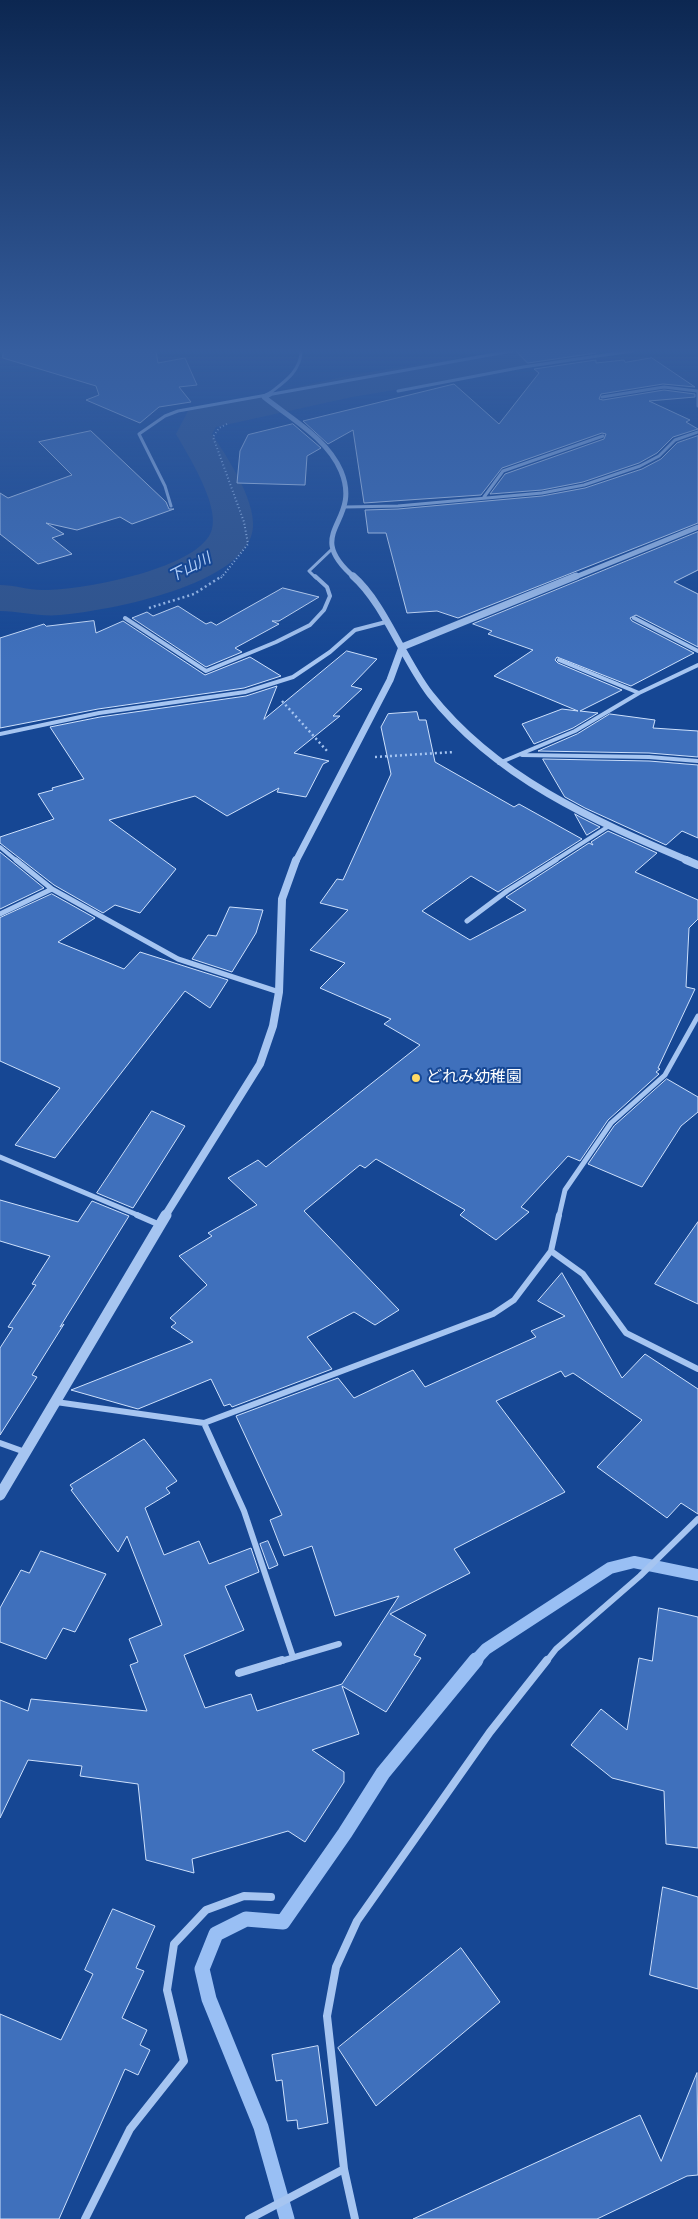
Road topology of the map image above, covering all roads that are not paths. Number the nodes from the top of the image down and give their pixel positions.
1 (149, 455) edge
2 (331, 455) edge
3 (550, 455) edge
4 (660, 455) edge
5 (484, 497) junction
6 (171, 506) dead end
7 (345, 507) junction
8 (698, 527) edge
9 (331, 550) junction
10 (125, 618) road end
11 (634, 618) dead end
12 (386, 622) junction
13 (402, 647) junction
14 (698, 651) edge
15 (559, 660) dead end
16 (698, 665) edge
17 (638, 693) junction
18 (0, 734) edge
19 (519, 755) junction
20 (698, 761) edge
21 (500, 763) junction
22 (608, 826) junction
23 (0, 847) edge
24 (698, 865) edge
25 (52, 889) junction
26 (0, 914) edge
27 (468, 921) dead end
28 (279, 992) junction
29 (698, 1016) edge
30 (0, 1157) edge
31 (160, 1225) junction
32 (551, 1251) junction
33 (698, 1369) edge
34 (55, 1402) junction
35 (204, 1423) junction
36 (0, 1442) edge
37 (25, 1452) junction
38 (0, 1495) edge
39 (698, 1519) edge
40 (339, 1644) dead end
41 (293, 1657) junction
42 (239, 1672) dead end
43 (271, 1897) dead end
44 (344, 2169) junction
45 (85, 2219) edge
46 (249, 2219) edge
47 (355, 2219) edge

1 - 6 street
2 - 7 street
3 - 5 street
4 - 5 street
5 - 7 street
7 - 9 street
8 - 13 street
9 - 10 street
9 - 12 street
11 - 14 street
12 - 13 street
12 - 18 street
13 - 21 street
13 - 28 street
15 - 17 street
16 - 17 street
17 - 19 street
19 - 20 street
19 - 21 street
21 - 22 street
22 - 24 street
22 - 27 street
23 - 25 street
25 - 26 street
25 - 28 street
28 - 31 street
29 - 32 street
30 - 31 street
31 - 34 street
32 - 33 street
32 - 35 street
34 - 35 street
34 - 37 street
35 - 41 street
36 - 37 street
37 - 38 street
39 - 44 street
40 - 41 street
41 - 42 street
43 - 45 street
44 - 46 street
44 - 47 street

